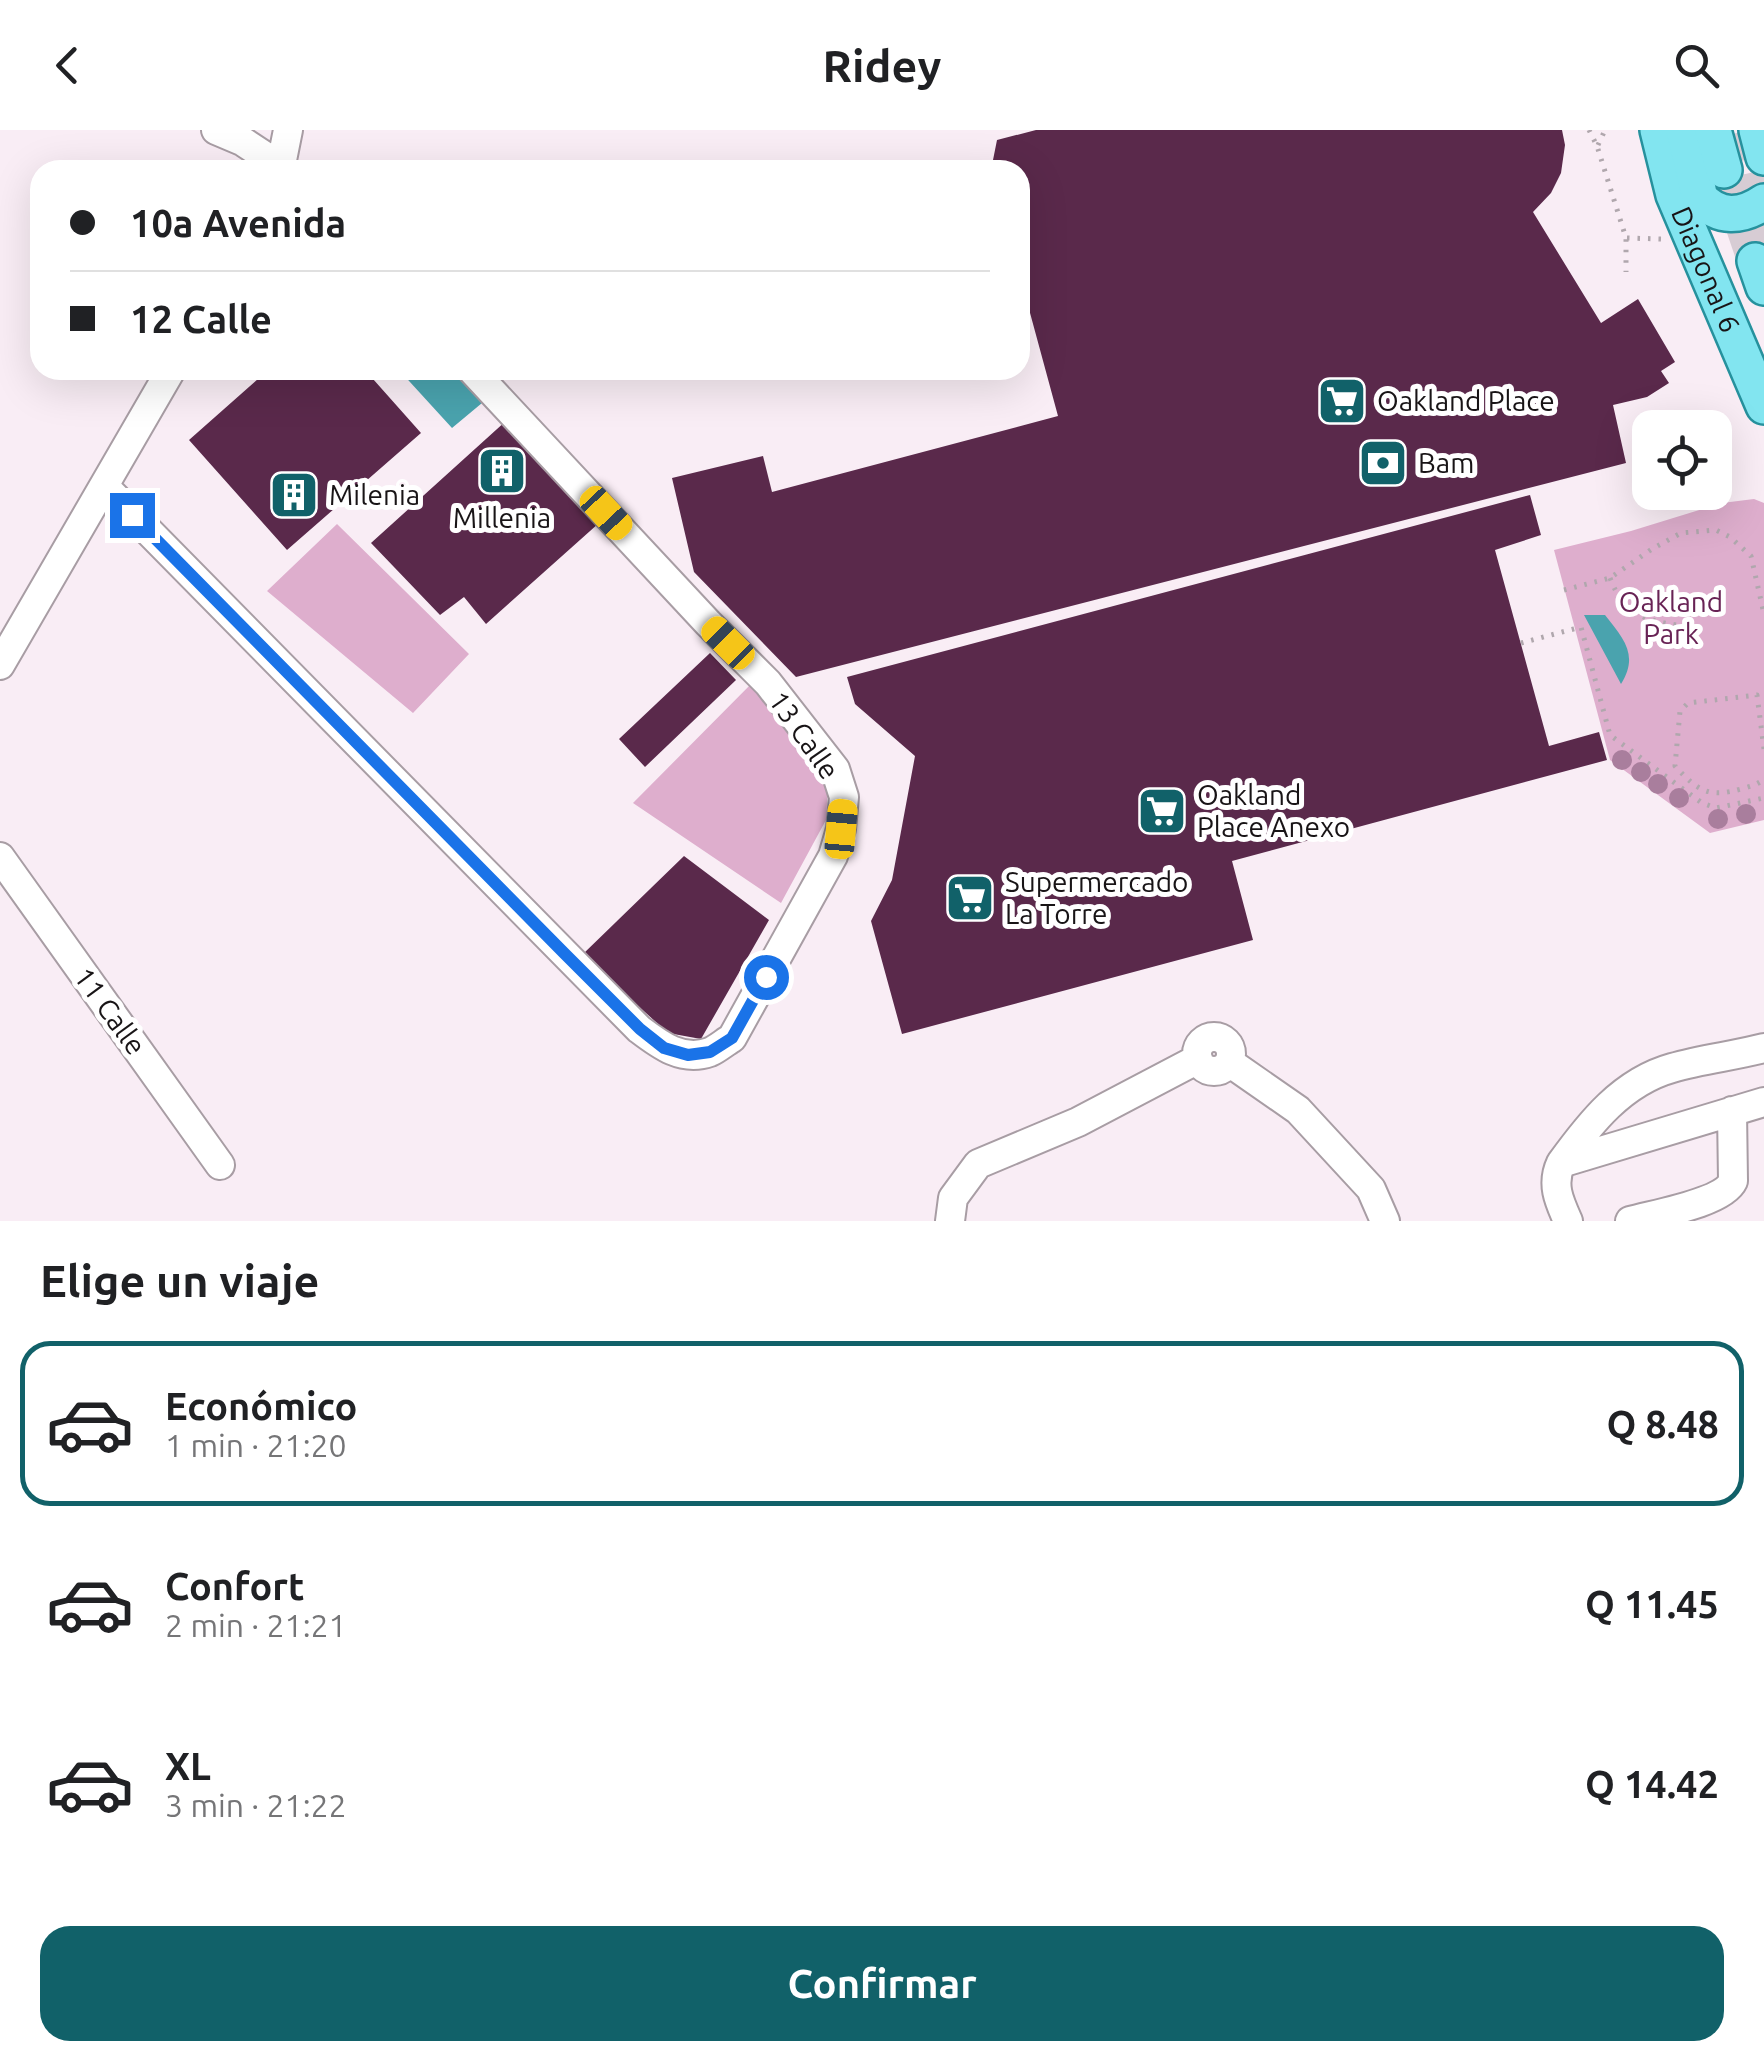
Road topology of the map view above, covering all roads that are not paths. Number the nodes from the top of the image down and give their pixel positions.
1 (216, 130) edge
2 (288, 130) edge
3 (1658, 130) edge
4 (1684, 130) edge
5 (1713, 130) edge
6 (1757, 130) edge
7 (1764, 157) tunnel mouth
8 (270, 160) edge
9 (283, 160) edge
10 (1724, 170) tunnel mouth
11 (1764, 202) edge
12 (165, 380) edge
13 (481, 380) edge
14 (1764, 406) edge
15 (104, 487) junction
16 (0, 665) edge
17 (0, 857) edge
18 (1764, 1048) edge
19 (1764, 1102) edge
20 (1732, 1111) junction
21 (1561, 1163) junction
22 (220, 1165) dead end
23 (950, 1221) edge
24 (1385, 1221) edge
25 (1568, 1221) edge
26 (1630, 1221) edge

1 - 8 street
2 - 9 street
3 - 14 main road, Diagonal 6
4 - 11 main road
5 - 10 main road
6 - 7 main road
12 - 15 street
13 - 15 street, 13 Calle
15 - 16 street
17 - 22 street, 11 Calle
18 - 21 street
19 - 20 street
20 - 21 street
20 - 26 street
21 - 25 street
23 - 24 street

